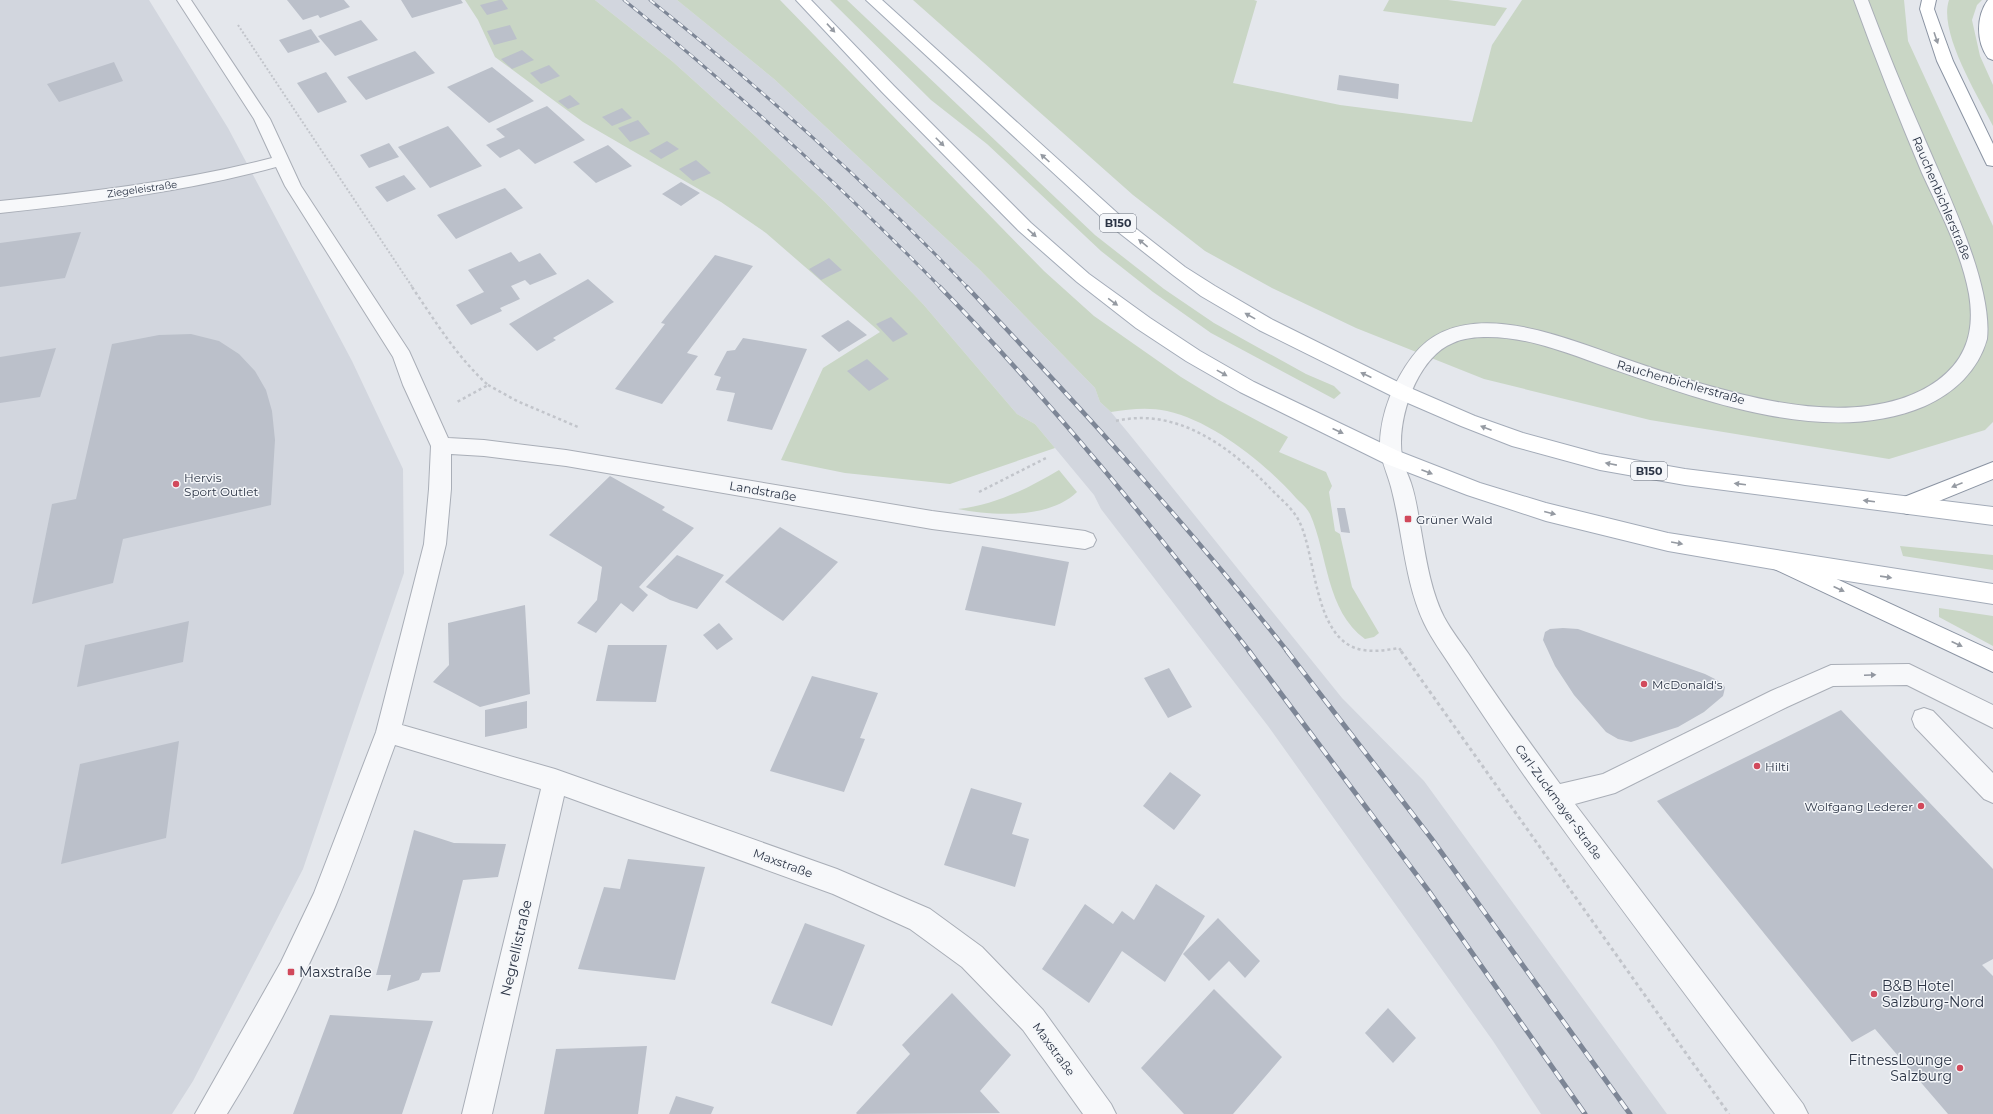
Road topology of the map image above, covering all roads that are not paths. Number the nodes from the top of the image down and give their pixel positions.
1 (184, 0) edge
2 (803, 0) edge
3 (873, 0) edge
4 (1861, 0) edge
5 (1929, 0) edge
6 (1993, 3) edge
7 (1993, 55) edge
8 (282, 160) junction
9 (1993, 161) edge
10 (0, 208) edge
11 (1401, 392) junction
12 (441, 446) junction
13 (1391, 457) junction
14 (1993, 470) edge
15 (1907, 505) junction
16 (1993, 516) edge
17 (1085, 540) dead end
18 (1778, 562) junction
19 (1993, 594) edge
20 (1993, 662) edge
21 (1993, 717) edge
22 (1924, 719) dead end
23 (388, 732) junction
24 (555, 781) junction
25 (1993, 792) edge
26 (1555, 798) junction
27 (210, 1114) edge
28 (477, 1114) edge
29 (1101, 1114) edge
30 (1793, 1114) edge

1 - 8 street
2 -> 13 main road
11 -> 3 main road, B150
4 - 11 street, Rauchenbichlerstraße
5 -> 9 main road
6 - 7 main road
8 - 10 street, Ziegeleistraße
8 - 12 street
11 - 13 street, Rauchenbichlerstraße
15 -> 11 main road, B150
12 - 17 street, Landstraße
12 - 23 street
13 -> 18 main road
13 - 26 street, Carl-Zuckmayer-Straße
14 -> 15 main road
15 - 16 main road, B150
18 -> 19 main road
18 -> 20 main road
26 -> 21 street
22 - 25 street
23 - 24 street, Maxstraße
23 - 27 street
24 - 28 street, Negrellistraße
24 - 29 street, Maxstraße
26 - 30 street, Carl-Zuckmayer-Straße

